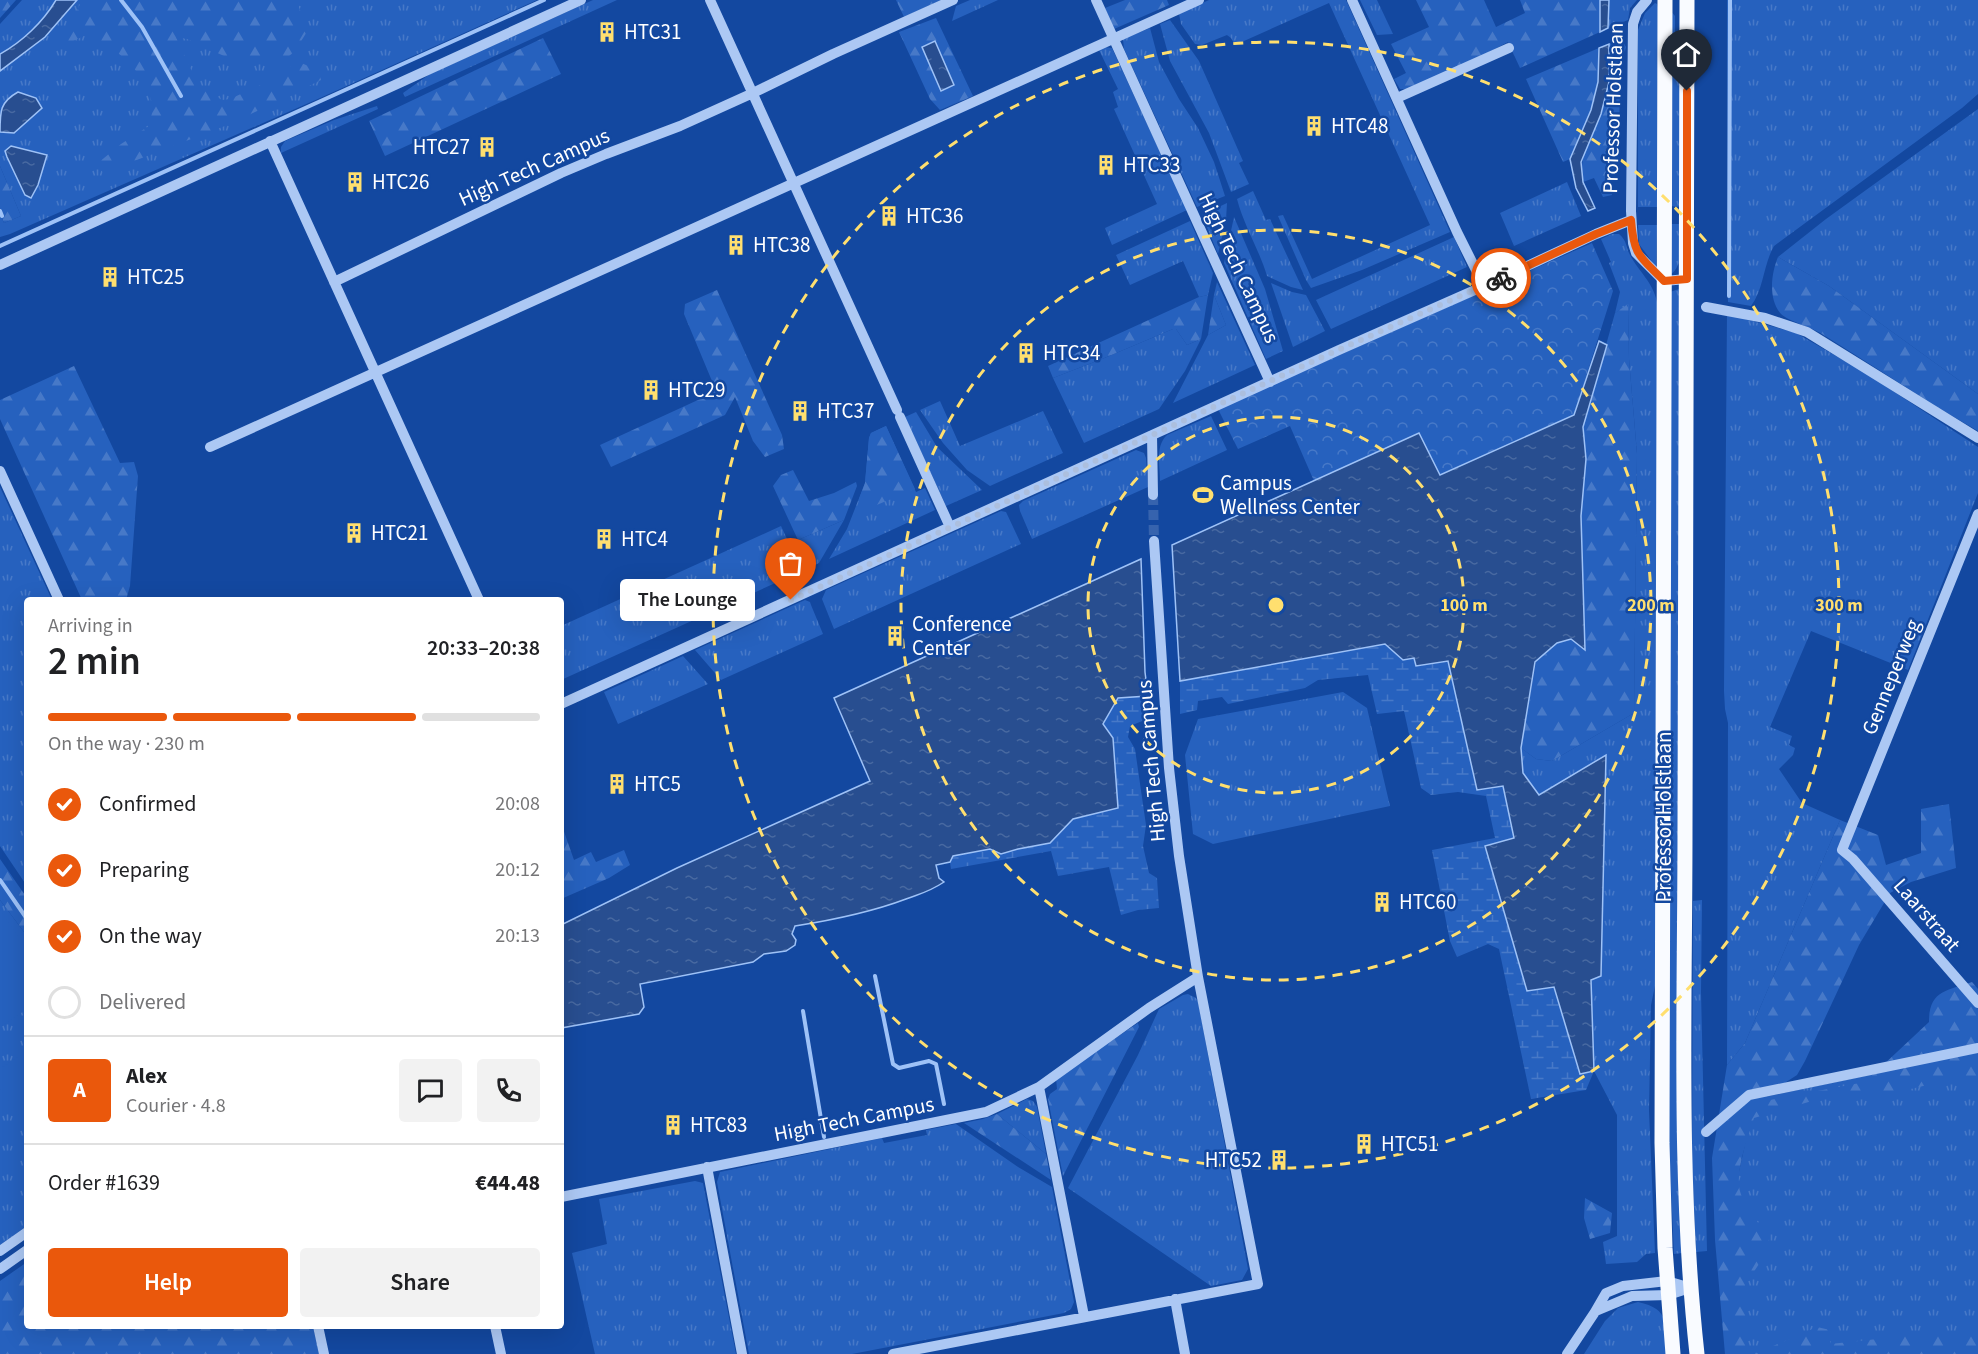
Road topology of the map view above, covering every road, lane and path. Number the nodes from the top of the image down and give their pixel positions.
1 (580, 0) edge
2 (710, 0) edge
3 (953, 0) edge
4 (1096, 0) edge
5 (1199, 0) edge
6 (1352, 0) edge
7 (1647, 0) edge
8 (1665, 0) edge
9 (1684, 3) edge
10 (1114, 39) junction
11 (1509, 48) dead end
12 (753, 93) junction
13 (1397, 98) junction
14 (270, 141) junction
15 (793, 183) junction
16 (1631, 220) junction
17 (0, 265) edge
18 (1687, 279) junction
19 (1664, 281) junction
20 (334, 282) junction
21 (1484, 286) junction
22 (1706, 307) dead end
23 (375, 373) junction
24 (1270, 382) junction
25 (1152, 435) junction
26 (1978, 438) edge
27 (210, 447) dead end
28 (0, 471) edge
29 (1153, 495) tunnel mouth
30 (1978, 514) edge
31 (950, 527) junction
32 (1154, 541) tunnel mouth
33 (58, 597) edge
34 (478, 597) edge
35 (564, 703) edge
36 (1846, 852) joint
37 (1198, 977) junction
38 (1978, 1003) edge
39 (1978, 1048) edge
40 (1039, 1087) junction
41 (1706, 1132) dead end
42 (707, 1167) junction
43 (564, 1196) edge
44 (24, 1234) edge
45 (0, 1251) edge
46 (24, 1252) edge
47 (0, 1269) edge
48 (1668, 1288) junction
49 (1691, 1288) junction
50 (1175, 1299) junction
51 (1084, 1316) junction
52 (319, 1329) edge
53 (496, 1329) edge
54 (324, 1354) edge
55 (501, 1354) edge
56 (742, 1354) edge
57 (893, 1354) edge
58 (1185, 1354) edge
59 (1567, 1354) edge
60 (1673, 1354) edge
61 (1697, 1354) edge

1 - 14 street
2 - 12 street
3 - 12 street, High Tech Campus
4 - 10 street, High Tech Campus
5 - 10 street
6 - 13 street
7 - 16 street, Professor Holstlaan
8 - 19 main road, Professor Holstlaan
9 - 18 main road, Professor Holstlaan
10 - 15 street
10 - 24 street, High Tech Campus
11 - 13 street
12 - 15 street
12 - 20 street, High Tech Campus
13 - 21 street
14 - 17 street
14 - 20 street
15 - 23 street
15 - 31 street
16 - 19 street, Professor Holstlaan
16 - 21 street
18 - 19 street
18 - 49 main road, Professor Holstlaan
19 - 48 main road, Professor Holstlaan
20 - 23 street
21 - 24 street
22 - 26 street
23 - 27 street
23 - 34 street
24 - 25 street
25 - 29 street
25 - 31 street
28 - 33 street
30 - 36 street, Genneperweg
31 - 35 street
32 - 37 street, High Tech Campus
36 - 38 street, Laarstraat
37 - 40 street, High Tech Campus
37 - 50 street, High Tech Campus
39 - 41 street
40 - 42 street, High Tech Campus
40 - 51 street
42 - 43 street, High Tech Campus
42 - 56 street
44 - 45 street
46 - 47 street
48 - 49 street
48 - 59 street
48 - 60 main road, Professor Holstlaan
49 - 61 main road, Professor Holstlaan
50 - 51 street, High Tech Campus
50 - 58 street
51 - 57 street, High Tech Campus
52 - 54 street
53 - 55 street

